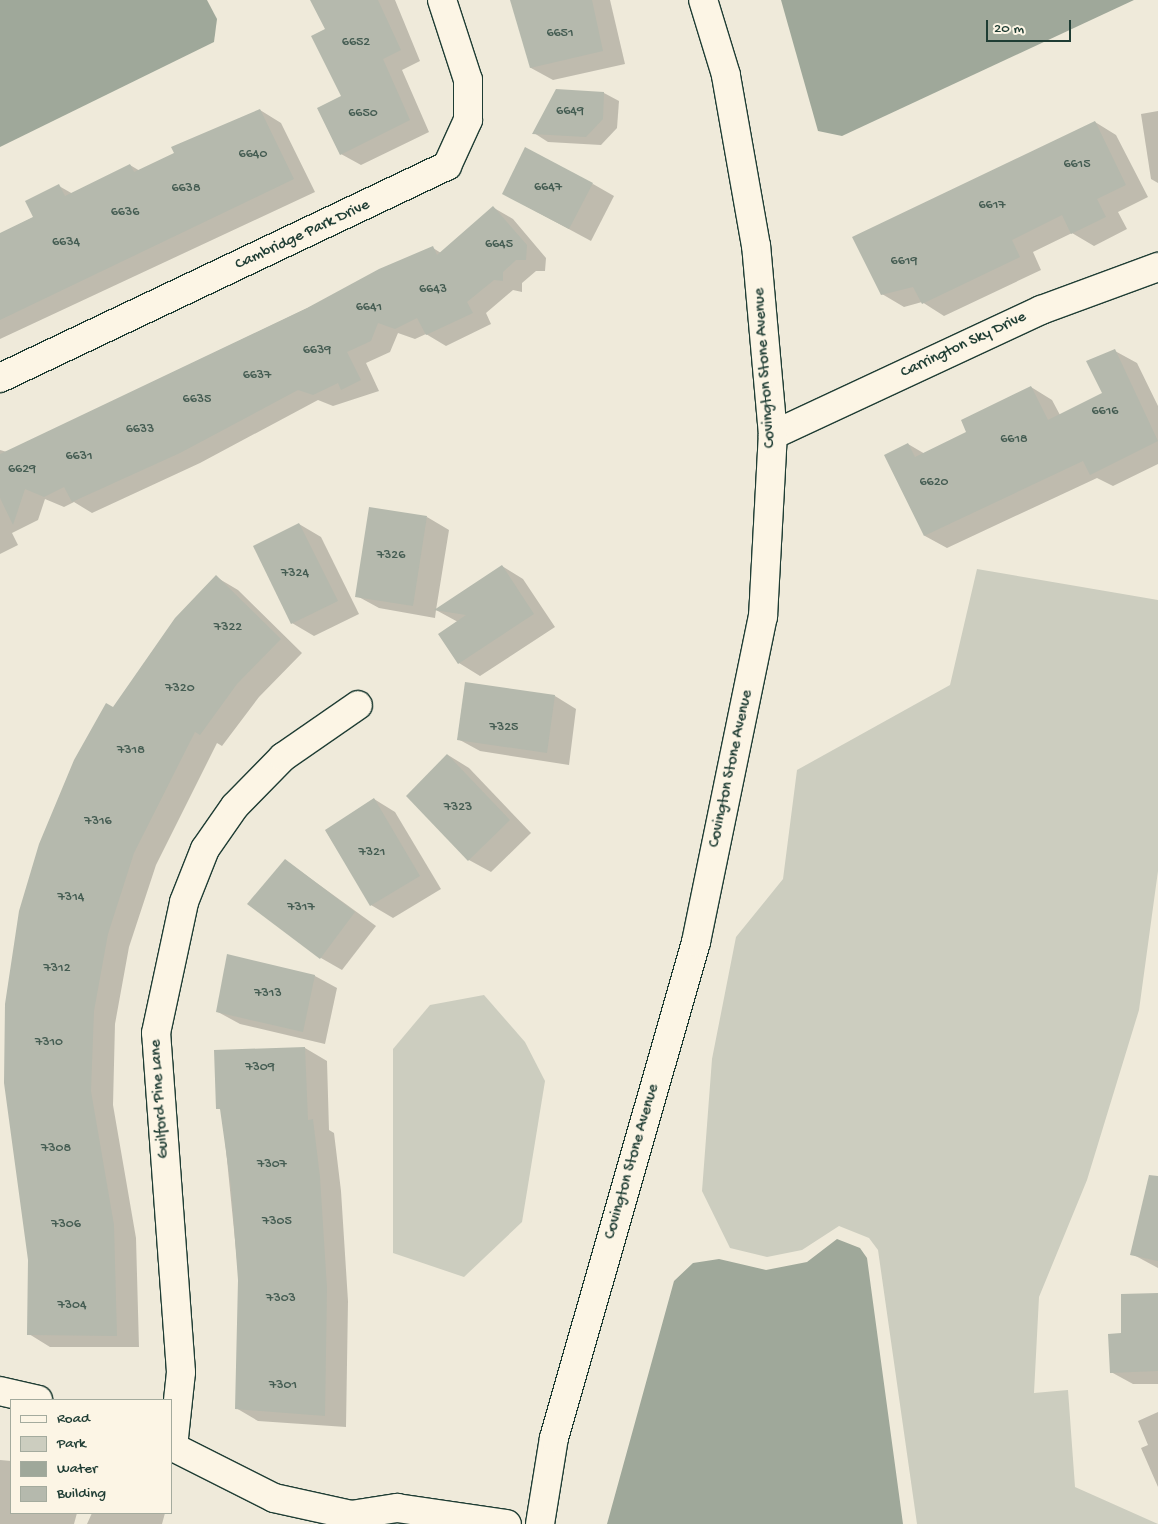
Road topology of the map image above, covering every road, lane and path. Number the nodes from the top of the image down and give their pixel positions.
1 (442, 0) edge
2 (703, 0) edge
3 (1158, 267) edge
4 (0, 378) edge
5 (773, 435) junction
6 (358, 705) dead end
7 (0, 1391) edge
8 (34, 1399) edge
9 (172, 1446) edge
10 (354, 1520) edge
11 (507, 1524) edge
12 (540, 1524) edge

1 - 4 street, Cambridge Park Drive
2 - 5 street, Covington Stone Avenue
3 - 5 street, Carrington Sky Drive
5 - 12 street, Covington Stone Avenue
6 - 9 street, Guilford Pine Lane
7 - 8 street
9 - 10 street
10 - 11 street

